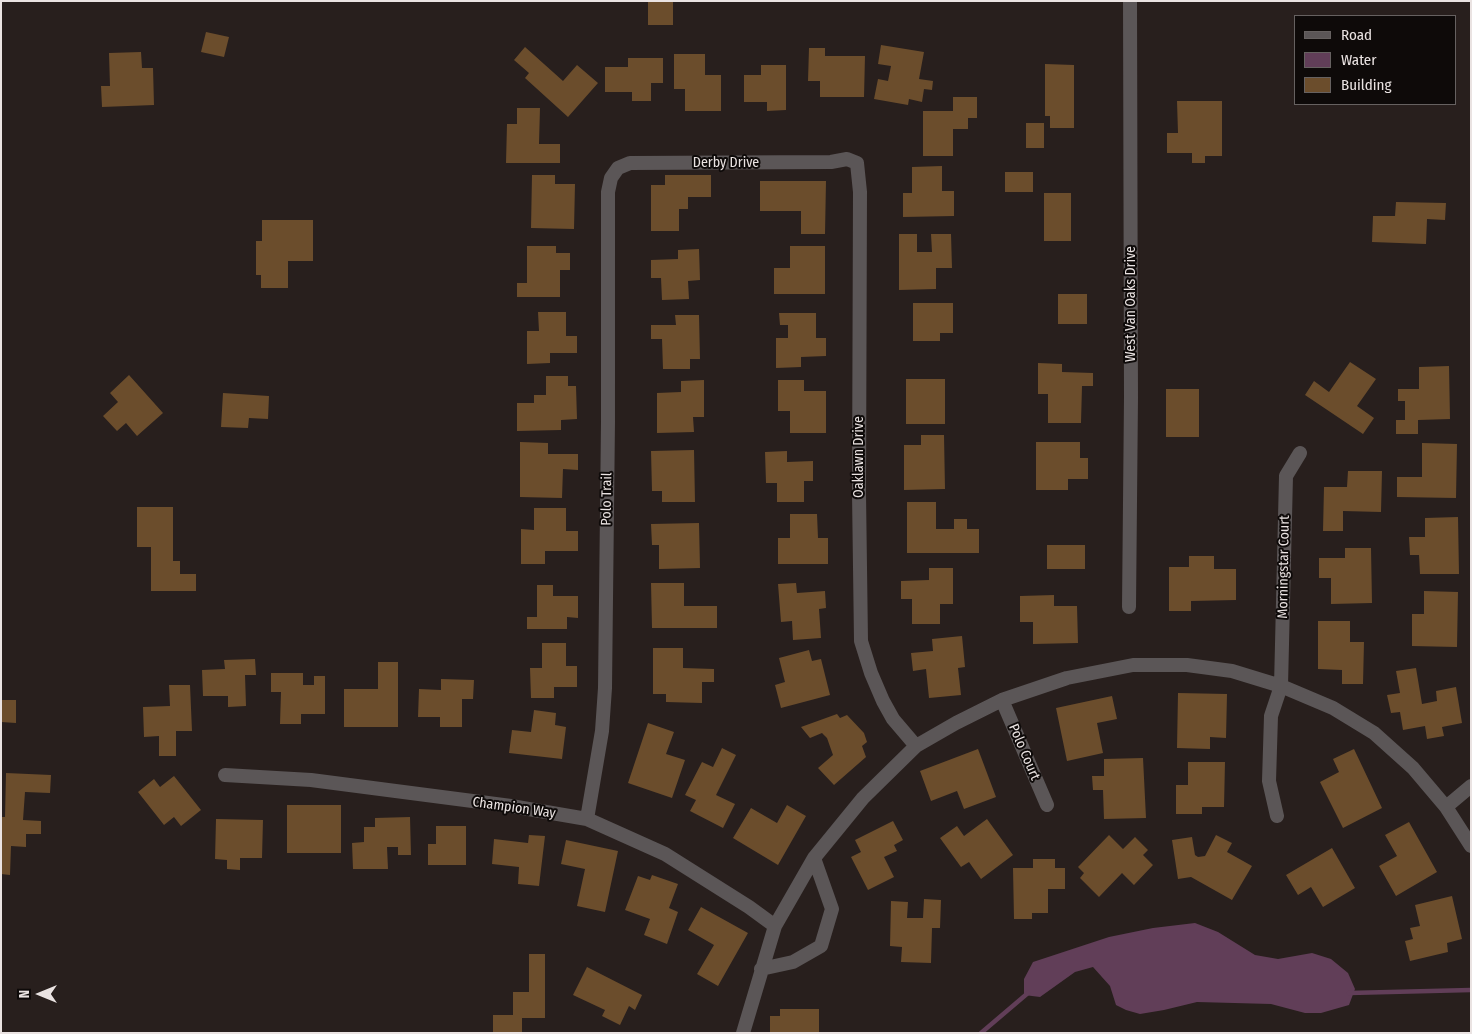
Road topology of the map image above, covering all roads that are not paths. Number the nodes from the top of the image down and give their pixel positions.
1 (1130, 1) edge
2 (847, 159) joint
3 (611, 178) joint
4 (1300, 453) dead end
5 (1128, 607) dead end
6 (1281, 686) junction
7 (1002, 700) junction
8 (916, 746) junction
9 (225, 775) dead end
10 (1471, 786) edge
11 (1046, 805) dead end
12 (1446, 807) junction
13 (1277, 816) dead end
14 (587, 818) junction
15 (1471, 846) edge
16 (814, 858) junction
17 (775, 926) junction
18 (762, 969) junction
19 (743, 1033) edge

1 - 5 street, West Van Oaks Drive
2 - 3 street, Derby Drive
2 - 8 street, Oaklawn Drive
3 - 14 street, Polo Trail
4 - 6 street, Morningstar Court
6 - 7 street
6 - 12 street
6 - 13 street, Morningstar Court
7 - 8 street
7 - 11 street, Polo Court
8 - 16 street
9 - 14 street, Champion Way
10 - 12 street
12 - 15 street
14 - 17 street, Champion Way
16 - 17 street
16 - 18 street
17 - 18 street
18 - 19 street

